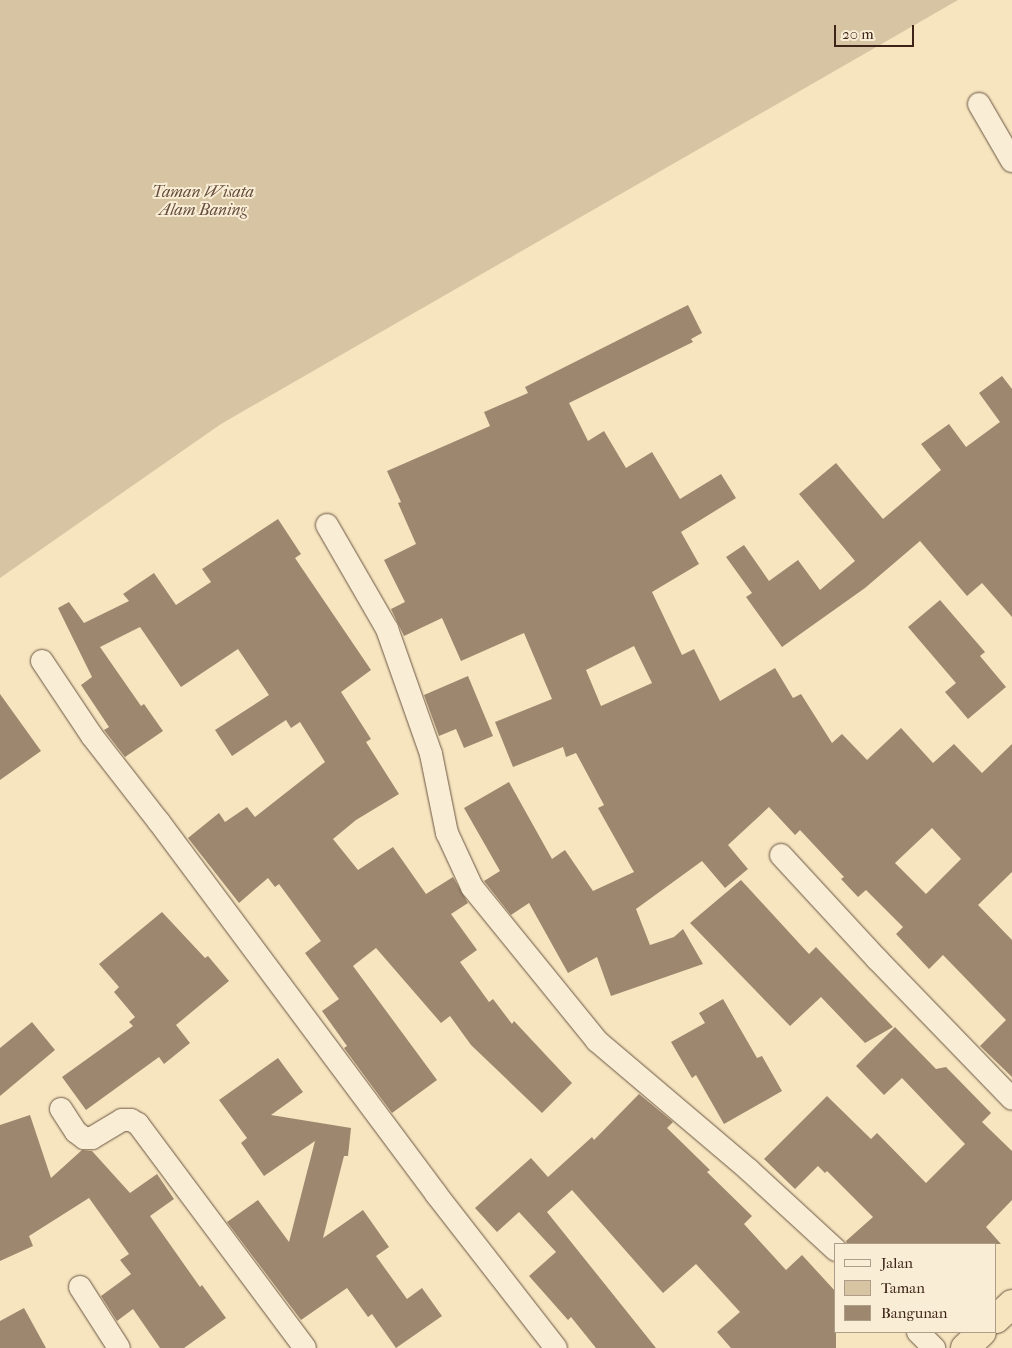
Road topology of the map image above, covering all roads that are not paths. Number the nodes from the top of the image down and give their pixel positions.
1 (979, 104) dead end
2 (1012, 161) edge
3 (327, 525) dead end
4 (42, 661) dead end
5 (782, 855) dead end
6 (1012, 1099) edge
7 (60, 1109) dead end
8 (834, 1248) edge
9 (80, 1287) dead end
10 (1012, 1304) edge
11 (997, 1318) edge
12 (919, 1333) edge
13 (981, 1333) edge
14 (119, 1348) edge
15 (305, 1348) edge
16 (556, 1348) edge
17 (934, 1348) edge
18 (965, 1348) edge

1 - 2 street
3 - 8 street
4 - 16 street
5 - 6 street
7 - 15 street
9 - 14 street
10 - 11 highway
12 - 17 street
13 - 18 highway

